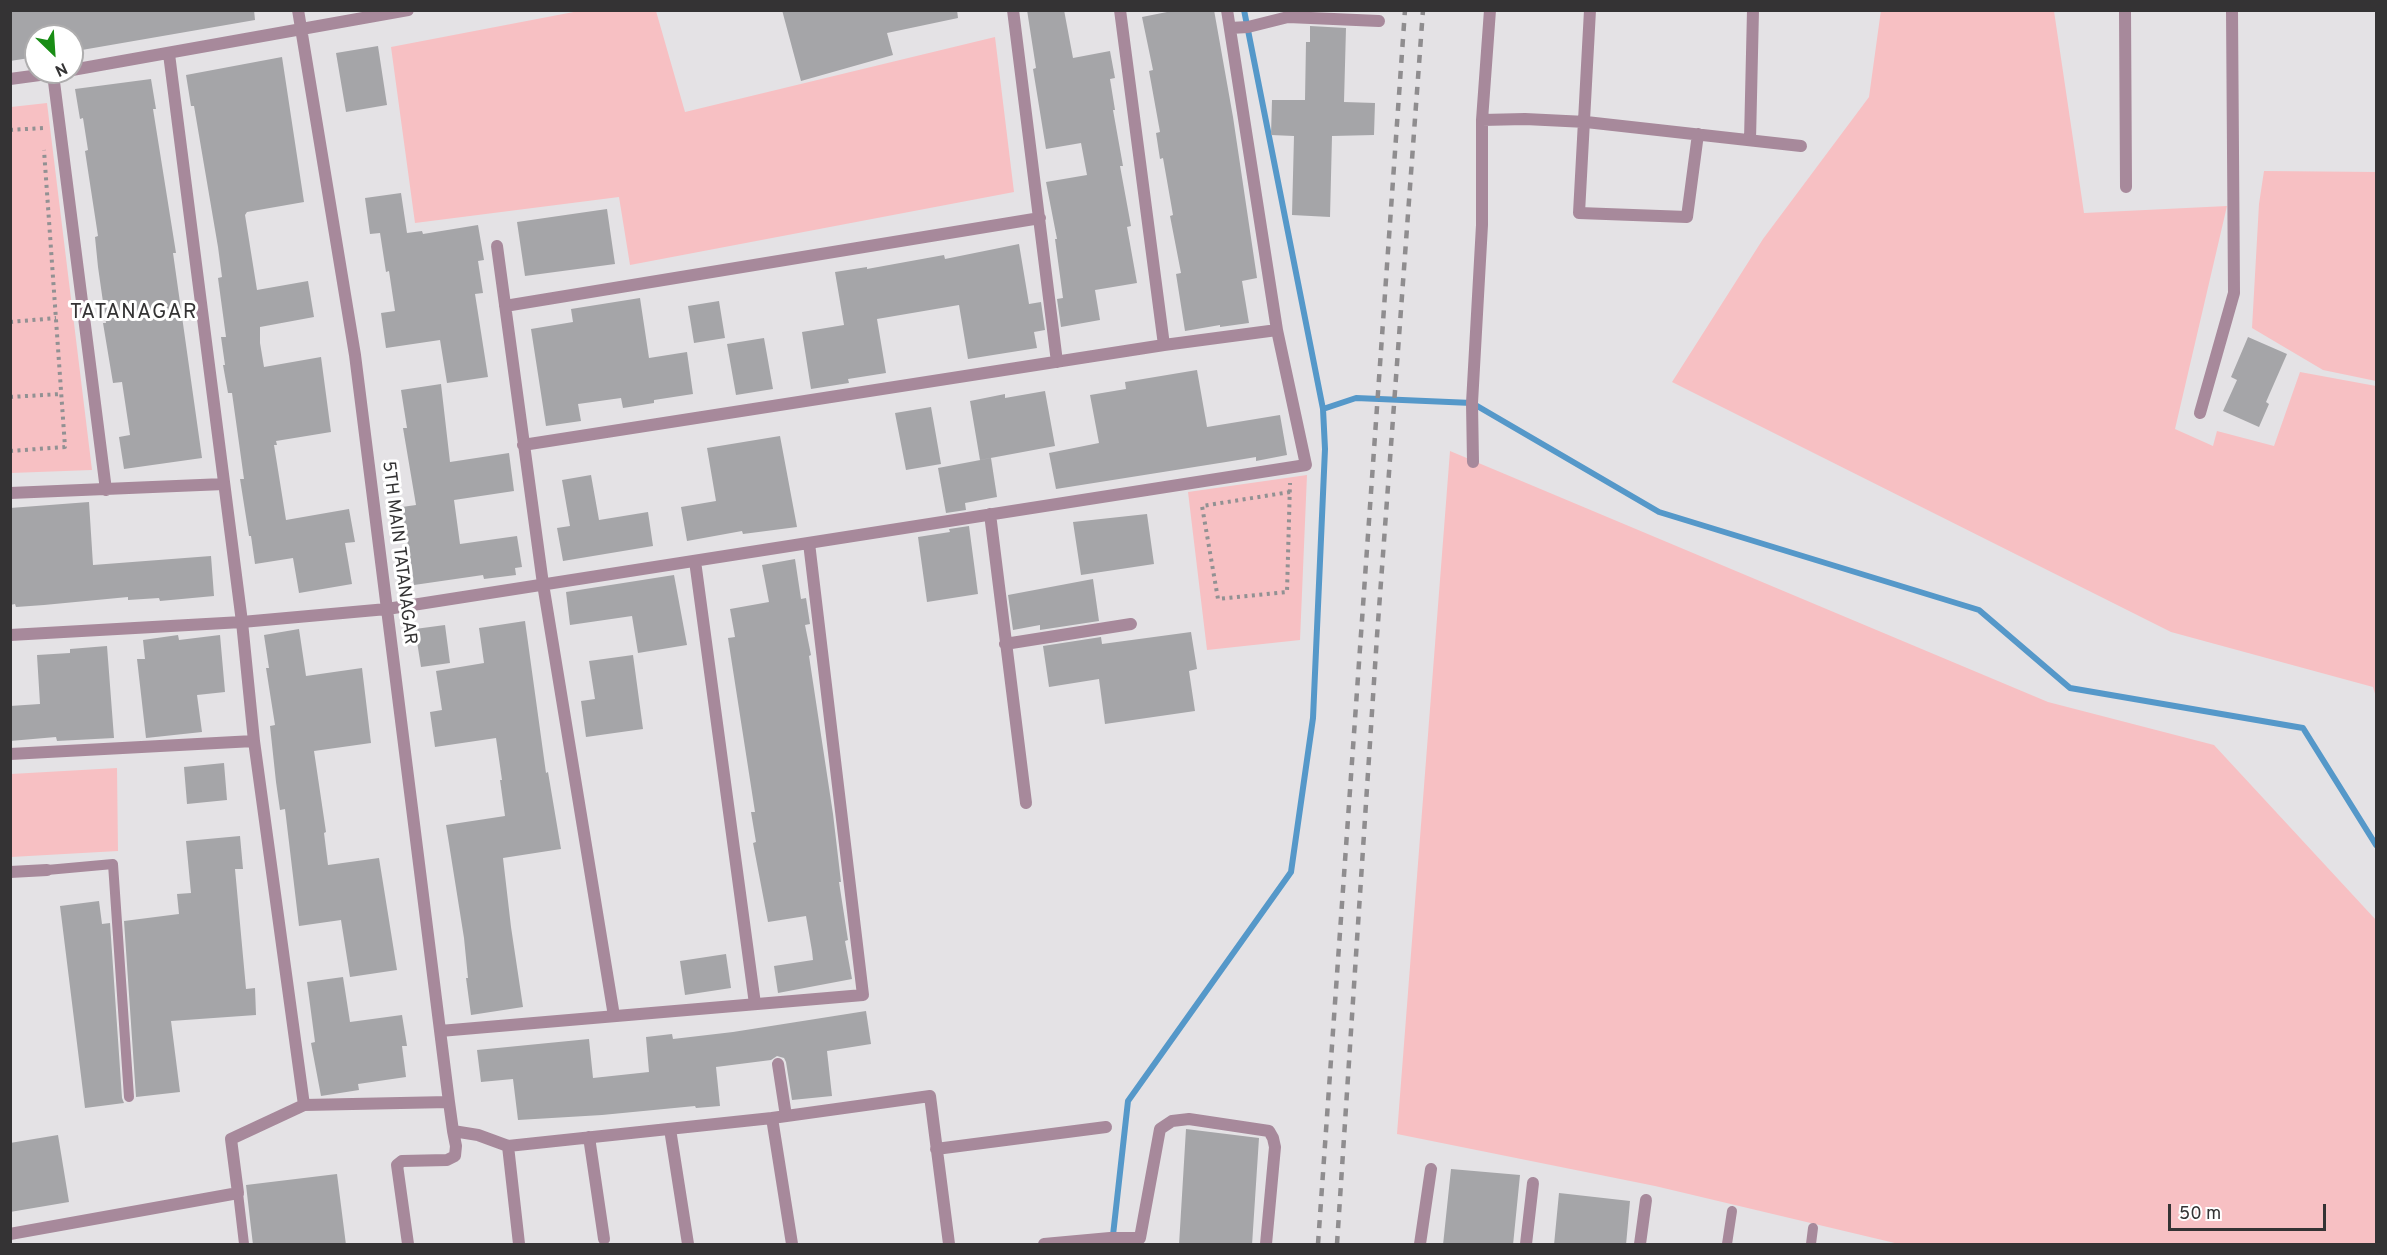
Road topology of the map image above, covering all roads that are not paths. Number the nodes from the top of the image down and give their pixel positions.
1 (298, 10) edge
2 (408, 10) edge
3 (1014, 10) edge
4 (1120, 10) edge
5 (1227, 10) edge
6 (1490, 10) edge
7 (1590, 10) edge
8 (1753, 10) edge
9 (2125, 10) edge
10 (2232, 10) edge
11 (1379, 21) dead end
12 (301, 28) junction
13 (1230, 28) junction
14 (169, 54) junction
15 (84, 68) edge
16 (59, 84) edge
17 (1482, 120) junction
18 (1586, 122) junction
19 (1698, 134) junction
20 (1750, 140) junction
21 (1801, 146) dead end
22 (2126, 188) dead end
23 (1040, 218) junction
24 (497, 246) dead end
25 (505, 306) junction
26 (1277, 330) junction
27 (1164, 345) junction
28 (1057, 362) junction
29 (2200, 413) dead end
30 (523, 445) junction
31 (1473, 462) dead end
32 (224, 484) junction
33 (106, 490) junction
34 (10, 493) edge
35 (990, 514) junction
36 (809, 543) junction
37 (695, 561) junction
38 (543, 584) junction
39 (387, 609) junction
40 (242, 622) junction
41 (1131, 624) dead end
42 (10, 634) edge
43 (1005, 644) junction
44 (254, 741) junction
45 (10, 754) edge
46 (1026, 803) dead end
47 (47, 870) joint
48 (10, 872) edge
49 (755, 1004) junction
50 (614, 1016) junction
51 (440, 1031) junction
52 (778, 1064) dead end
53 (129, 1097) dead end
54 (449, 1102) junction
55 (304, 1105) junction
56 (786, 1116) junction
57 (772, 1118) junction
58 (1106, 1127) dead end
59 (670, 1129) junction
60 (453, 1131) junction
61 (589, 1137) junction
62 (508, 1146) junction
63 (936, 1149) junction
64 (1431, 1169) dead end
65 (1533, 1183) dead end
66 (238, 1193) junction
67 (1646, 1200) dead end
68 (1732, 1211) dead end
69 (1813, 1228) dead end
70 (10, 1234) edge
71 (603, 1239) dead end
72 (1141, 1241) edge
73 (244, 1245) edge
74 (408, 1245) edge
75 (519, 1245) edge
76 (688, 1245) edge
77 (792, 1245) edge
78 (949, 1245) edge
79 (1044, 1245) edge
80 (1266, 1245) edge
81 (1420, 1245) edge
82 (1526, 1245) edge
83 (1640, 1245) edge
84 (1727, 1245) edge
85 (1810, 1245) edge

1 - 12 street, 5TH MAIN TATANAGAR
2 - 12 street
3 - 23 street
4 - 27 street
5 - 13 street
6 - 17 street
7 - 18 street
8 - 20 street
9 - 22 street
10 - 29 street
11 - 13 street
12 - 14 street
12 - 39 street, 5TH MAIN TATANAGAR
13 - 26 street
14 - 15 street
14 - 32 street
16 - 33 street
17 - 18 street
17 - 31 street
18 - 19 street
18 - 19 street
19 - 20 street
20 - 21 street
23 - 25 street
23 - 28 street
24 - 25 street
25 - 30 street
26 - 27 street
26 - 35 street
27 - 28 street
28 - 30 street
30 - 38 street
32 - 33 street
32 - 40 street
33 - 34 street
35 - 36 street
35 - 43 street
36 - 37 street
36 - 49 street
37 - 38 street
37 - 49 street
38 - 39 street
38 - 50 street
39 - 40 street
39 - 51 street, 5TH MAIN TATANAGAR
40 - 42 street
40 - 44 street
41 - 43 street
43 - 46 street
44 - 45 street
44 - 55 street
47 - 48 street
47 - 53 lane
49 - 50 street
50 - 51 street
51 - 54 street, 5TH MAIN TATANAGAR
52 - 56 street
54 - 55 street
54 - 60 street, 5TH MAIN TATANAGAR
55 - 66 street
56 - 57 street
56 - 63 street
57 - 59 street
57 - 77 street
58 - 63 street
59 - 61 street
59 - 76 street
60 - 62 street
60 - 74 street, 5TH MAIN TATANAGAR
61 - 62 street
61 - 71 street
62 - 75 street
63 - 78 street
64 - 81 street
65 - 82 street
66 - 70 street
66 - 73 lane
67 - 83 street
68 - 84 lane
69 - 85 lane
72 - 79 street
72 - 80 street

